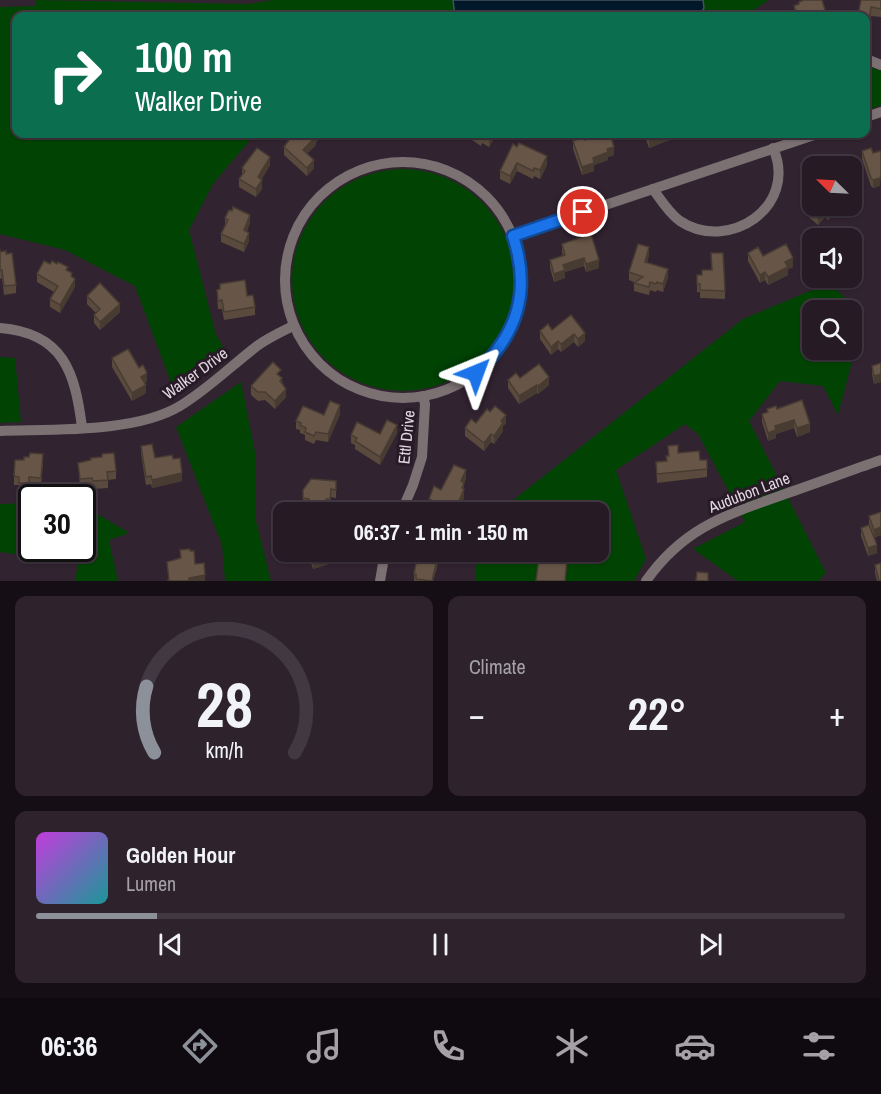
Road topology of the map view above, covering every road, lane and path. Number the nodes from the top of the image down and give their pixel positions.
1 (789, 138) edge
2 (773, 148) junction
3 (653, 189) junction
4 (513, 236) junction
5 (293, 326) junction
6 (0, 328) edge
7 (423, 396) junction
8 (82, 428) junction
9 (0, 431) edge
10 (881, 460) edge
11 (406, 502) edge
12 (384, 562) edge
13 (380, 581) edge
14 (646, 581) edge

1 - 2 street
2 - 3 street
2 - 3 street
3 - 4 street
4 - 5 street
4 - 7 street
5 - 7 street
5 - 8 street, Walker Drive
6 - 8 street
7 - 11 street, Ettl Drive
8 - 9 street, Walker Drive
10 - 14 street, Audubon Lane
12 - 13 street

